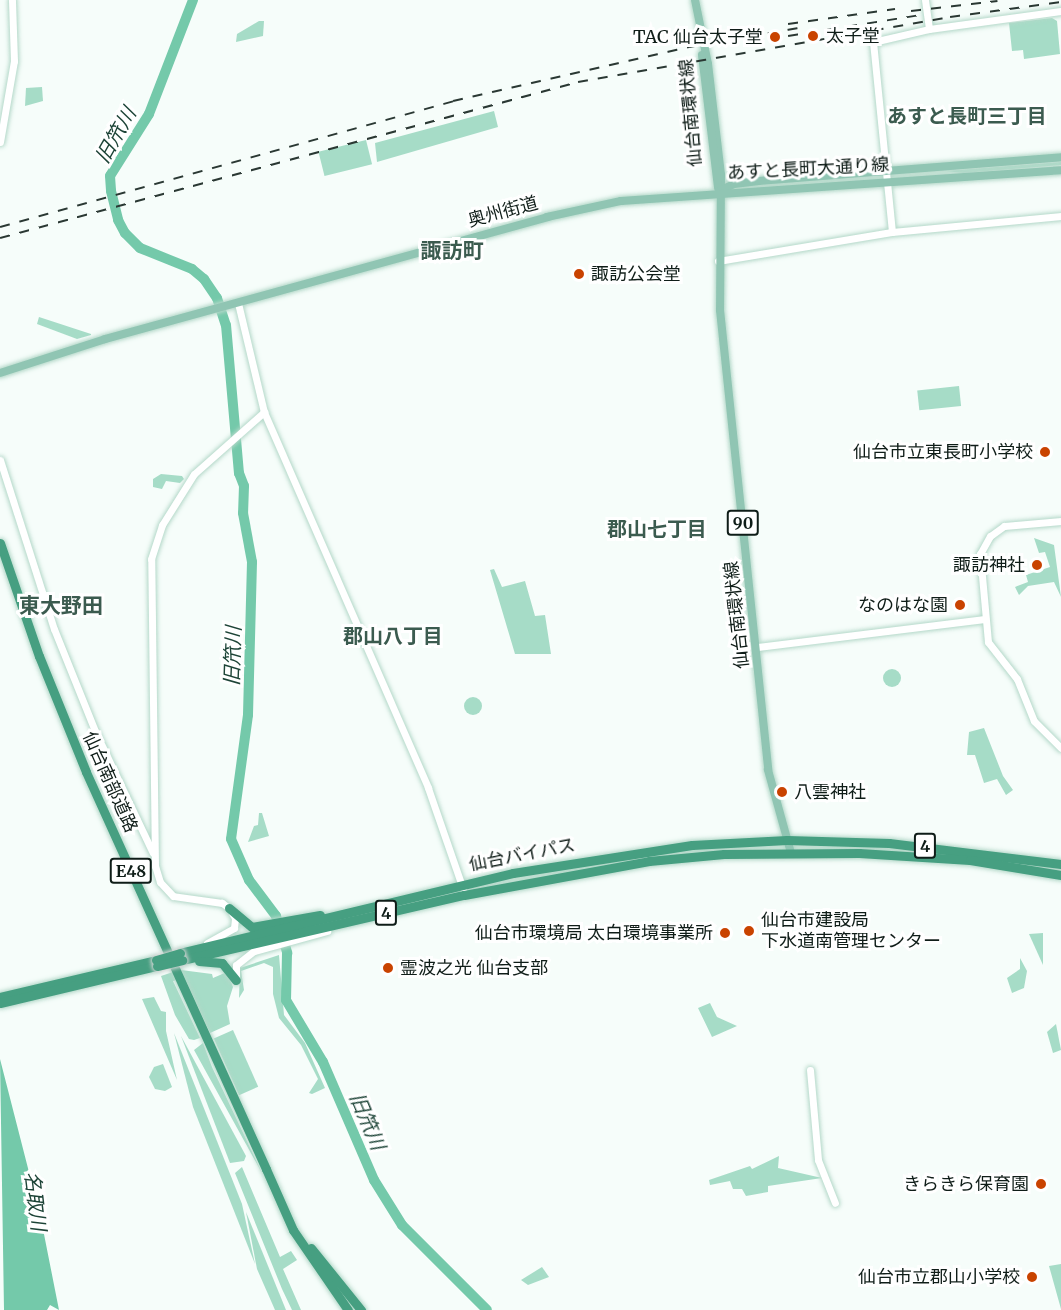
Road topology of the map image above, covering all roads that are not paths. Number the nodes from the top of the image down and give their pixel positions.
1 (12, 0) edge
2 (695, 0) edge
3 (925, 0) edge
4 (1061, 11) edge
5 (929, 29) junction
6 (0, 142) edge
7 (1061, 157) edge
8 (1061, 170) edge
9 (886, 171) junction
10 (887, 182) junction
11 (719, 191) junction
12 (1061, 216) edge
13 (892, 232) junction
14 (718, 261) junction
15 (234, 303) junction
16 (0, 373) edge
17 (264, 412) junction
18 (0, 460) edge
19 (1061, 521) edge
20 (0, 543) edge
21 (985, 619) junction
22 (756, 647) junction
23 (1061, 748) edge
24 (787, 840) junction
25 (791, 853) junction
26 (154, 855) junction
27 (1061, 864) edge
28 (1061, 875) edge
29 (462, 884) junction
30 (464, 895) junction
31 (229, 908) junction
32 (307, 926) junction
33 (266, 936) junction
34 (184, 956) junction
35 (145, 966) junction
36 (236, 980) joint
37 (0, 997) edge
38 (0, 1003) edge
39 (810, 1070) dead end
40 (277, 1193) junction
41 (835, 1203) dead end
42 (348, 1310) edge
43 (361, 1310) edge

1 - 6 street
2 - 11 main road, 仙台南環状線 / 90
3 - 5 street
4 - 5 street
5 - 9 street
7 - 9 main road, あすと長町大通り線
8 - 10 main road, あすと長町大通り線
9 - 10 street
9 - 11 main road, あすと長町大通り線
10 - 11 main road, あすと長町大通り線
10 - 13 street
11 - 14 main road, 仙台南環状線 / 90
11 - 15 main road, 奥州街道
12 - 13 street
13 - 14 street
14 - 22 main road, 仙台南環状線 / 90
15 - 16 main road, 奥州街道
15 - 17 street
17 - 26 street
17 - 29 street
18 - 26 street
19 - 21 street
20 - 40 highway, 仙台南部道路 / E48
21 - 22 street
21 - 23 street
22 - 24 main road, 仙台南環状線 / 90
24 - 25 main road, 仙台南環状線 / 90
24 - 27 highway, 仙台バイパス / 4
24 - 29 highway, 仙台バイパス / 4
25 - 28 highway, 仙台バイパス / 4
25 - 30 highway, 仙台バイパス / 4
26 - 31 street
29 - 30 street
29 - 32 highway, 仙台バイパス / 4
30 - 32 highway, 仙台バイパス / 4
31 - 33 highway
31 - 34 street
32 - 33 highway
32 - 33 highway, 仙台バイパス / 4
33 - 34 highway, 仙台バイパス / 4
33 - 36 street
34 - 35 highway, 仙台バイパス / 4, bridge
34 - 36 highway
35 - 37 highway, 仙台バイパス / 4
35 - 38 highway, 仙台バイパス / 4
39 - 41 street
40 - 42 highway, 仙台南部道路 / E48
40 - 43 highway, 仙台南部道路 / E48

